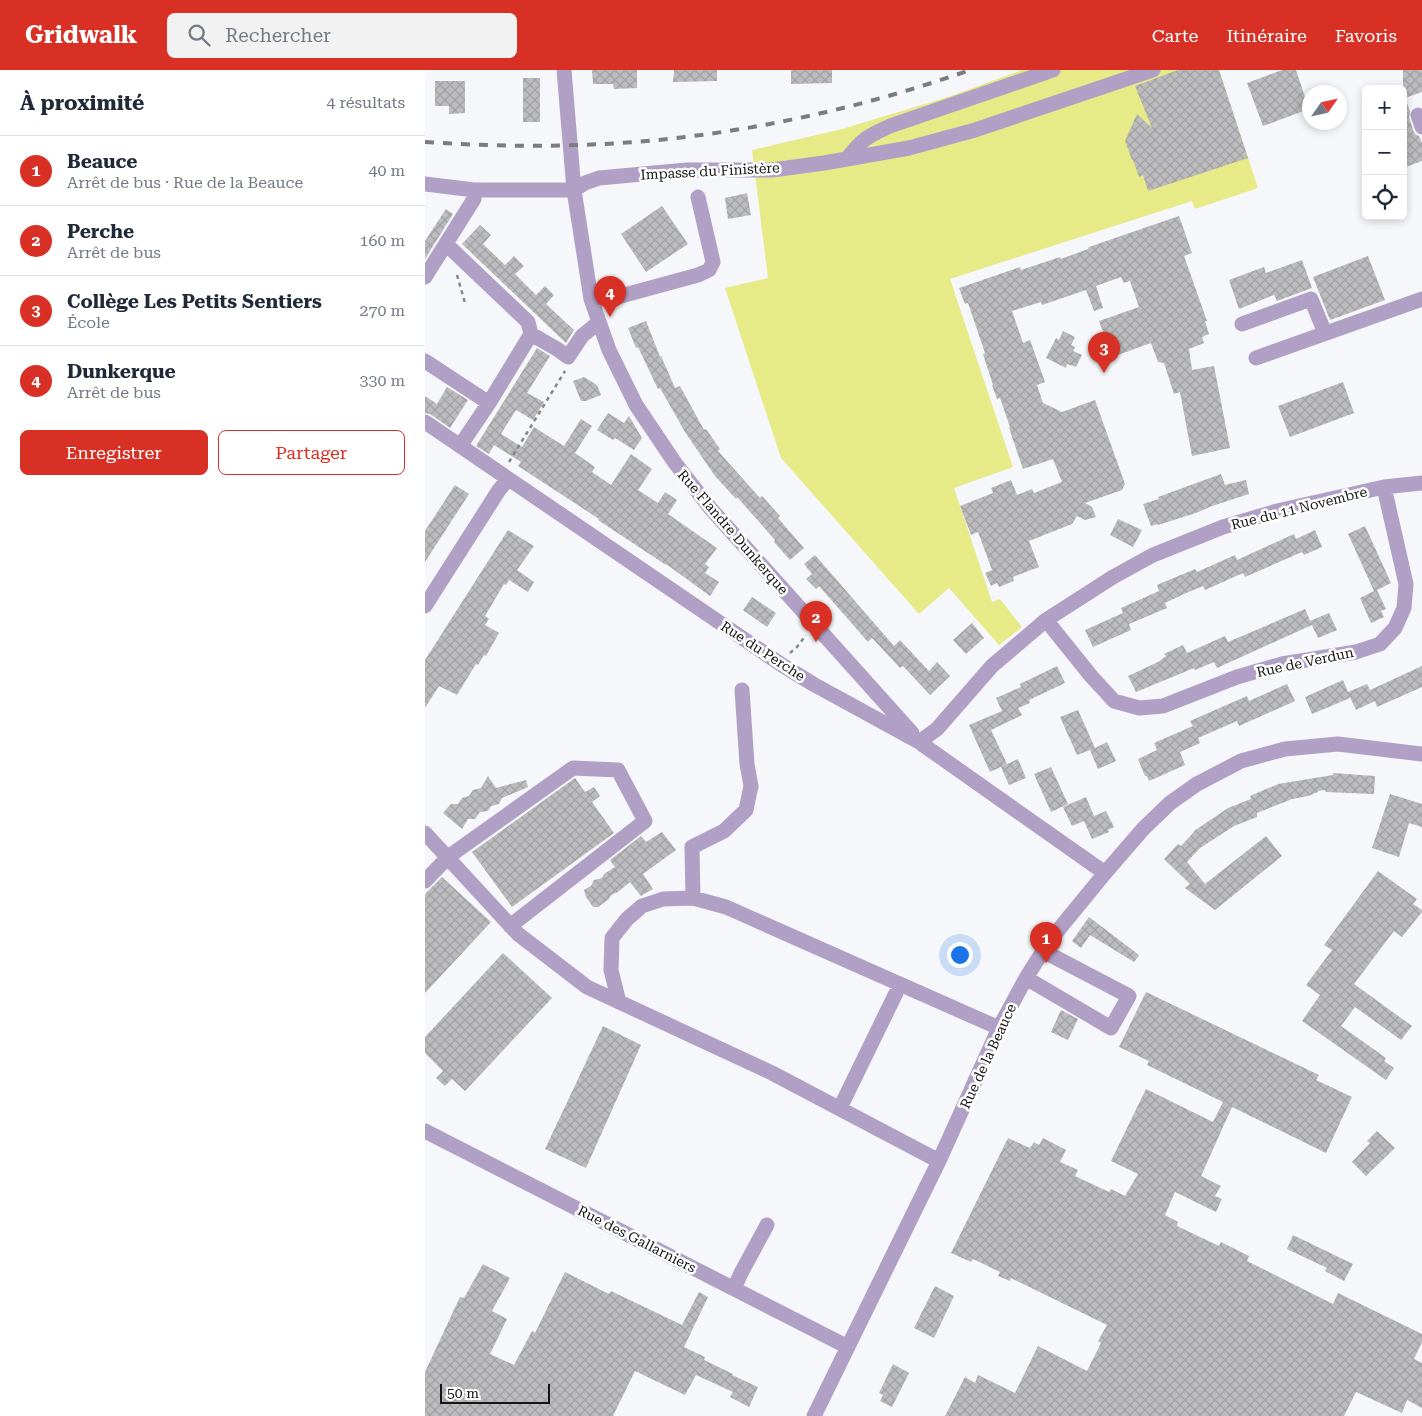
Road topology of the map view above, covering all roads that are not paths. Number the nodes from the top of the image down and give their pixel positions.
1 (564, 70) edge
2 (1053, 70) edge
3 (1153, 70) edge
4 (847, 159) junction
5 (425, 184) edge
6 (473, 190) junction
7 (575, 190) junction
8 (698, 197) dead end
9 (446, 244) junction
10 (425, 277) edge
11 (591, 299) junction
12 (1422, 299) edge
13 (599, 322) junction
14 (1242, 324) dead end
15 (1325, 333) junction
16 (531, 334) junction
17 (1255, 358) dead end
18 (425, 361) edge
19 (489, 403) junction
20 (425, 422) edge
21 (460, 446) junction
22 (505, 476) junction
23 (1422, 483) edge
24 (1385, 488) junction
25 (425, 606) edge
26 (1046, 620) junction
27 (742, 690) dead end
28 (919, 742) junction
29 (1422, 754) edge
30 (425, 833) edge
31 (448, 857) junction
32 (1105, 873) junction
33 (425, 881) edge
34 (693, 898) junction
35 (511, 926) junction
36 (1043, 951) junction
37 (1027, 978) junction
38 (896, 994) dead end
39 (619, 1002) junction
40 (999, 1028) junction
41 (840, 1108) junction
42 (425, 1131) edge
43 (939, 1161) junction
44 (767, 1226) dead end
45 (734, 1289) junction
46 (848, 1347) junction
47 (813, 1416) edge

1 - 7 street, Rue Flandre Dunkerque
2 - 4 street
3 - 4 street, Impasse du Finistère
4 - 7 street, Impasse du Finistère
5 - 6 street, Impasse du Finistère
6 - 7 street, Impasse du Finistère
6 - 9 street
7 - 11 street, Rue Flandre Dunkerque
8 - 11 street
9 - 10 street
9 - 16 street
11 - 13 street, Rue Flandre Dunkerque
12 - 15 street
13 - 16 street
13 - 28 street, Rue Flandre Dunkerque
14 - 15 street
15 - 17 street
16 - 19 street
18 - 19 street
19 - 21 street
20 - 21 street, Rue du Perche
21 - 22 street, Rue du Perche
22 - 25 street
22 - 28 street, Rue du Perche
23 - 24 street, Rue du 11 Novembre
24 - 26 street, Rue du 11 Novembre
24 - 26 street, Rue de Verdun
26 - 28 street, Rue du 11 Novembre
27 - 34 street
28 - 32 street, Rue du Perche
29 - 32 street, Rue de la Beauce
30 - 31 street
31 - 33 street
31 - 35 street
31 - 35 street
32 - 36 street, Rue de la Beauce
34 - 39 street
34 - 40 street
35 - 39 street
36 - 37 street, Rue de la Beauce
36 - 37 street
37 - 40 street, Rue de la Beauce
38 - 41 street
39 - 41 street
40 - 43 street, Rue de la Beauce
41 - 43 street
42 - 45 street, Rue des Gallarniers
43 - 46 street, Rue de la Beauce
44 - 45 street
45 - 46 street, Rue des Gallarniers
46 - 47 street, Rue de la Beauce

